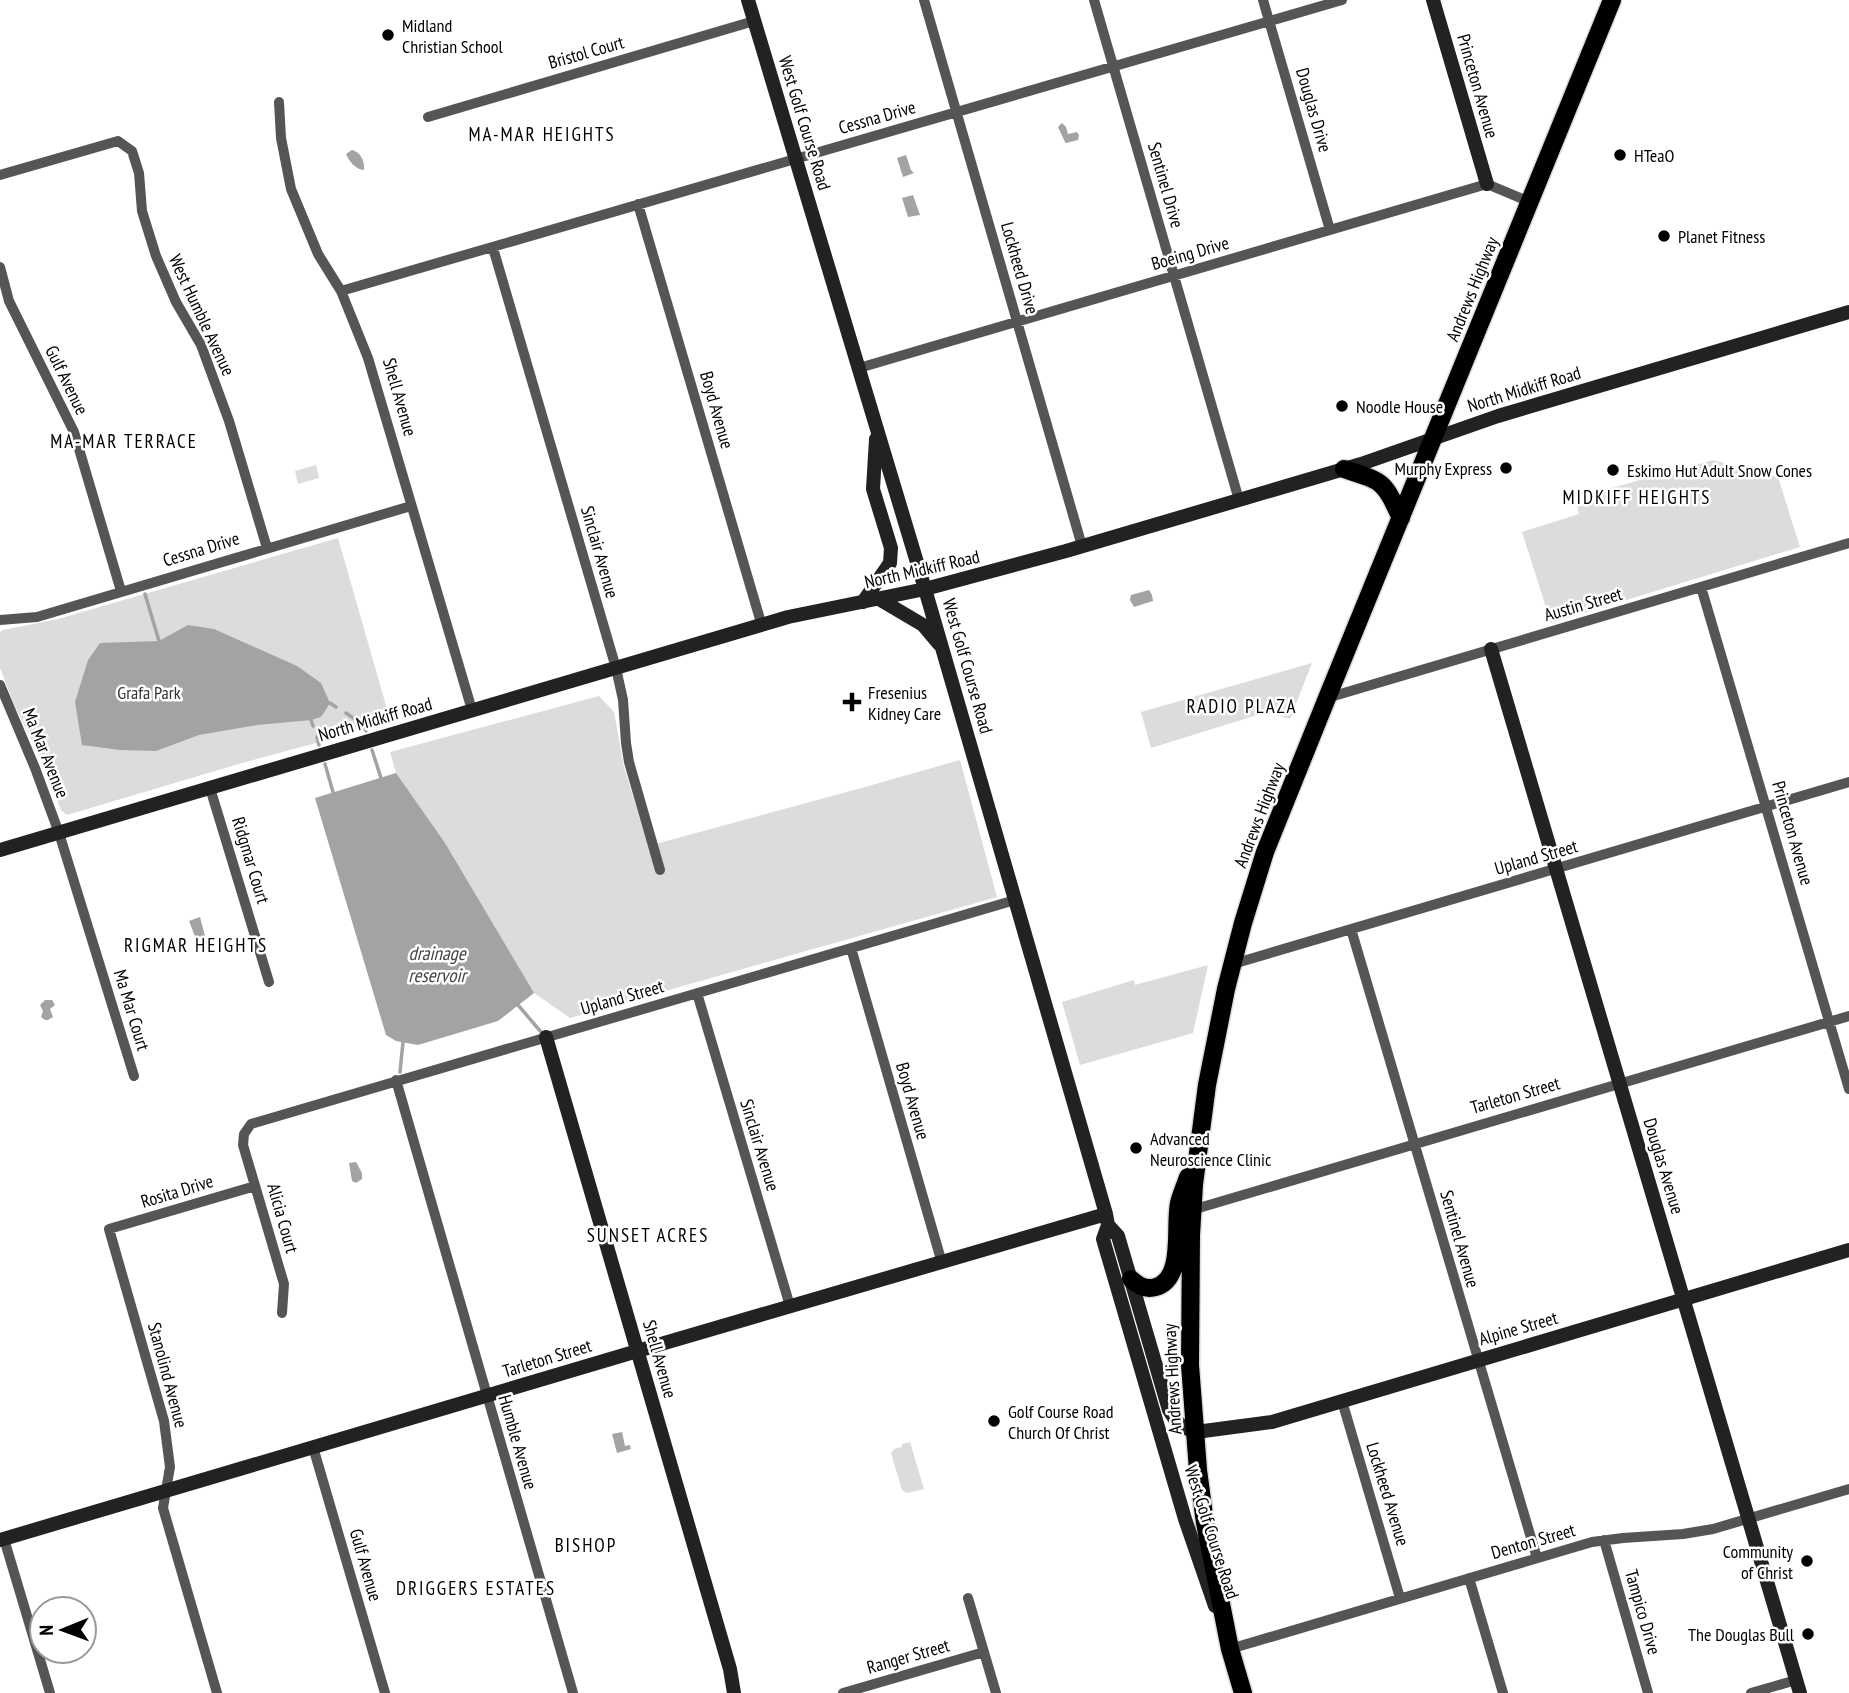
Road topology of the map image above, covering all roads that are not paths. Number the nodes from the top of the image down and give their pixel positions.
1 (748, 0) edge
2 (923, 0) edge
3 (1094, 0) edge
4 (1263, 0) edge
5 (1342, 0) edge
6 (1433, 0) edge
7 (1612, 0) edge
8 (754, 21) junction
9 (1269, 21) junction
10 (1113, 66) junction
11 (279, 102) dead end
12 (956, 112) junction
13 (428, 117) dead end
14 (796, 158) junction
15 (0, 175) edge
16 (1487, 184) junction
17 (1530, 202) junction
18 (638, 204) junction
19 (1330, 230) junction
20 (493, 248) junction
21 (0, 267) edge
22 (1174, 276) junction
23 (341, 291) junction
24 (1849, 312) edge
25 (1017, 322) junction
26 (859, 368) junction
27 (877, 427) junction
28 (1434, 439) junction
29 (1345, 470) junction
30 (1239, 500) junction
31 (411, 506) junction
32 (1401, 518) junction
33 (1849, 543) edge
34 (1082, 547) junction
35 (267, 548) junction
36 (1701, 587) junction
37 (925, 589) junction
38 (121, 591) junction
39 (879, 599) junction
40 (863, 602) junction
41 (0, 620) edge
42 (762, 626) junction
43 (942, 646) junction
44 (1491, 649) junction
45 (616, 668) junction
46 (0, 685) edge
47 (1326, 698) junction
48 (472, 710) junction
49 (1849, 782) edge
50 (210, 788) junction
51 (1765, 807) junction
52 (60, 833) junction
53 (0, 850) edge
54 (1556, 869) junction
55 (660, 870) dead end
56 (1015, 900) junction
57 (1351, 929) junction
58 (851, 948) junction
59 (1233, 964) junction
60 (269, 982) dead end
61 (697, 993) junction
62 (1849, 1016) edge
63 (1829, 1021) junction
64 (546, 1037) junction
65 (134, 1076) dead end
66 (396, 1080) junction
67 (1620, 1084) junction
68 (1849, 1089) edge
69 (244, 1135) joint
70 (1199, 1144) junction
71 (1414, 1144) junction
72 (255, 1186) junction
73 (1192, 1210) junction
74 (1107, 1219) junction
75 (109, 1229) joint
76 (1849, 1250) edge
77 (942, 1263) junction
78 (1131, 1279) junction
79 (1684, 1299) junction
80 (790, 1306) junction
81 (282, 1313) dead end
82 (638, 1351) junction
83 (1477, 1360) junction
84 (487, 1396) junction
85 (1342, 1401) junction
86 (1196, 1432) junction
87 (313, 1447) junction
88 (1849, 1489) edge
89 (165, 1490) junction
90 (1749, 1519) junction
91 (2, 1540) edge
92 (1604, 1540) junction
93 (1537, 1558) junction
94 (1469, 1578) junction
95 (968, 1598) dead end
96 (1400, 1598) junction
97 (1230, 1648) junction
98 (984, 1652) junction
99 (1798, 1686) edge
100 (866, 1690) edge
101 (50, 1693) edge
102 (218, 1693) edge
103 (385, 1693) edge
104 (573, 1693) edge
105 (733, 1693) edge
106 (843, 1693) edge
107 (996, 1693) edge
108 (1243, 1693) edge
109 (1503, 1693) edge
110 (1648, 1693) edge
111 (1751, 1693) edge

1 - 8 main road, West Golf Course Road
2 - 12 street, Lockheed Drive
3 - 10 street, Sentinel Drive
4 - 9 street, Douglas Drive
5 - 9 street, Cessna Drive
6 - 16 main road, Princeton Avenue
7 - 17 main road, Andrews Highway
8 - 13 street, Bristol Court
8 - 14 main road, West Golf Course Road
9 - 10 street, Cessna Drive
9 - 19 street, Douglas Drive
10 - 12 street, Cessna Drive
10 - 22 street, Sentinel Drive
11 - 23 street, Shell Avenue
12 - 14 street, Cessna Drive
12 - 25 street, Lockheed Drive
14 - 18 street, Cessna Drive
14 - 26 main road, West Golf Course Road
15 - 35 street, West Humble Avenue
16 - 17 street
16 - 19 street, Boeing Drive
17 - 28 main road, Andrews Highway
18 - 20 street, Cessna Drive
18 - 42 street, Boyd Avenue
19 - 22 street, Boeing Drive
20 - 23 street, Cessna Drive
20 - 45 street, Sinclair Avenue
21 - 38 street, Gulf Avenue
22 - 25 street, Boeing Drive
22 - 30 street, Sentinel Drive
23 - 31 street, Shell Avenue
24 - 28 main road, North Midkiff Road
25 - 26 street, Boeing Drive
25 - 34 street, Lockheed Drive
26 - 27 main road, West Golf Course Road
27 - 37 main road, West Golf Course Road
27 - 40 main road
28 - 29 main road, North Midkiff Road
28 - 32 main road, Andrews Highway
29 - 30 main road, North Midkiff Road
29 - 32 main road
30 - 34 main road, North Midkiff Road
31 - 35 street, Cessna Drive
31 - 48 street, Shell Avenue
32 - 47 main road, Andrews Highway
33 - 36 street, Austin Street
34 - 37 main road, North Midkiff Road
35 - 38 street, Cessna Drive
36 - 44 street, Austin Street
36 - 51 street, Princeton Avenue
37 - 39 main road, North Midkiff Road
37 - 43 main road, West Golf Course Road
38 - 41 street, Cessna Drive
39 - 40 main road, North Midkiff Road
39 - 43 main road
40 - 42 main road, North Midkiff Road
42 - 45 main road, North Midkiff Road
43 - 56 main road, West Golf Course Road
44 - 47 street, Austin Street
44 - 54 main road, Douglas Avenue
45 - 48 main road, North Midkiff Road
45 - 55 street, Sinclair Avenue
46 - 52 street, Ma Mar Avenue
47 - 59 main road, Andrews Highway
48 - 50 main road, North Midkiff Road
49 - 51 street, Upland Street
50 - 52 main road, North Midkiff Road
50 - 60 street, Ridgmar Court
51 - 54 street, Upland Street
51 - 63 street, Princeton Avenue
52 - 53 main road, North Midkiff Road
52 - 65 street, Ma Mar Court
54 - 57 street, Upland Street
54 - 67 main road, Douglas Avenue
56 - 58 street, Upland Street
56 - 74 main road, West Golf Course Road
57 - 59 street, Upland Street
57 - 71 street, Sentinel Avenue
58 - 61 street, Upland Street
58 - 77 street, Boyd Avenue
59 - 70 main road, Andrews Highway
61 - 64 street, Upland Street
61 - 80 street, Sinclair Avenue
62 - 63 street, Tarleton Street
63 - 67 street, Tarleton Street
63 - 68 street, Princeton Avenue
64 - 66 street, Upland Street
64 - 82 main road, Shell Avenue
66 - 69 street, Upland Street
66 - 84 street, Humble Avenue
67 - 71 street, Tarleton Street
67 - 79 main road, Douglas Avenue
69 - 72 street, Alicia Court
70 - 73 main road, Andrews Highway
70 - 78 main road
71 - 73 street, Tarleton Street
71 - 83 street, Sentinel Avenue
72 - 75 street, Rosita Drive
72 - 81 street, Alicia Court
73 - 86 main road, Andrews Highway
74 - 77 main road, Tarleton Street
74 - 78 main road, West Golf Course Road
74 - 97 main road, West Golf Course Road
75 - 89 street, Stanolind Avenue
76 - 79 main road, Alpine Street
77 - 80 main road, Tarleton Street
78 - 86 main road, West Golf Course Road
79 - 83 main road, Alpine Street
79 - 90 main road, Douglas Avenue
80 - 82 main road, Tarleton Street
82 - 84 main road, Tarleton Street
82 - 105 main road, Shell Avenue
83 - 85 main road, Alpine Street
83 - 93 street, Sentinel Avenue
84 - 87 main road, Tarleton Street
84 - 104 street, Humble Avenue
85 - 86 main road, Alpine Street
85 - 96 street, Lockheed Avenue
86 - 97 main road, Andrews Highway
87 - 89 main road, Tarleton Street
87 - 103 street, Gulf Avenue
88 - 90 street, Denton Street
89 - 91 main road, Tarleton Street
89 - 102 street, Stanolind Avenue
90 - 92 street, Denton Street
90 - 99 main road, Douglas Avenue
91 - 101 street
92 - 93 street, Denton Street
92 - 110 street, Tampico Drive
93 - 94 street, Denton Street
94 - 96 street, Denton Street
94 - 109 street
95 - 98 street
96 - 97 street, Denton Street
97 - 108 main road, Andrews Highway
98 - 100 street, Ranger Street
98 - 107 street
99 - 111 street
100 - 106 street, Ranger Street

